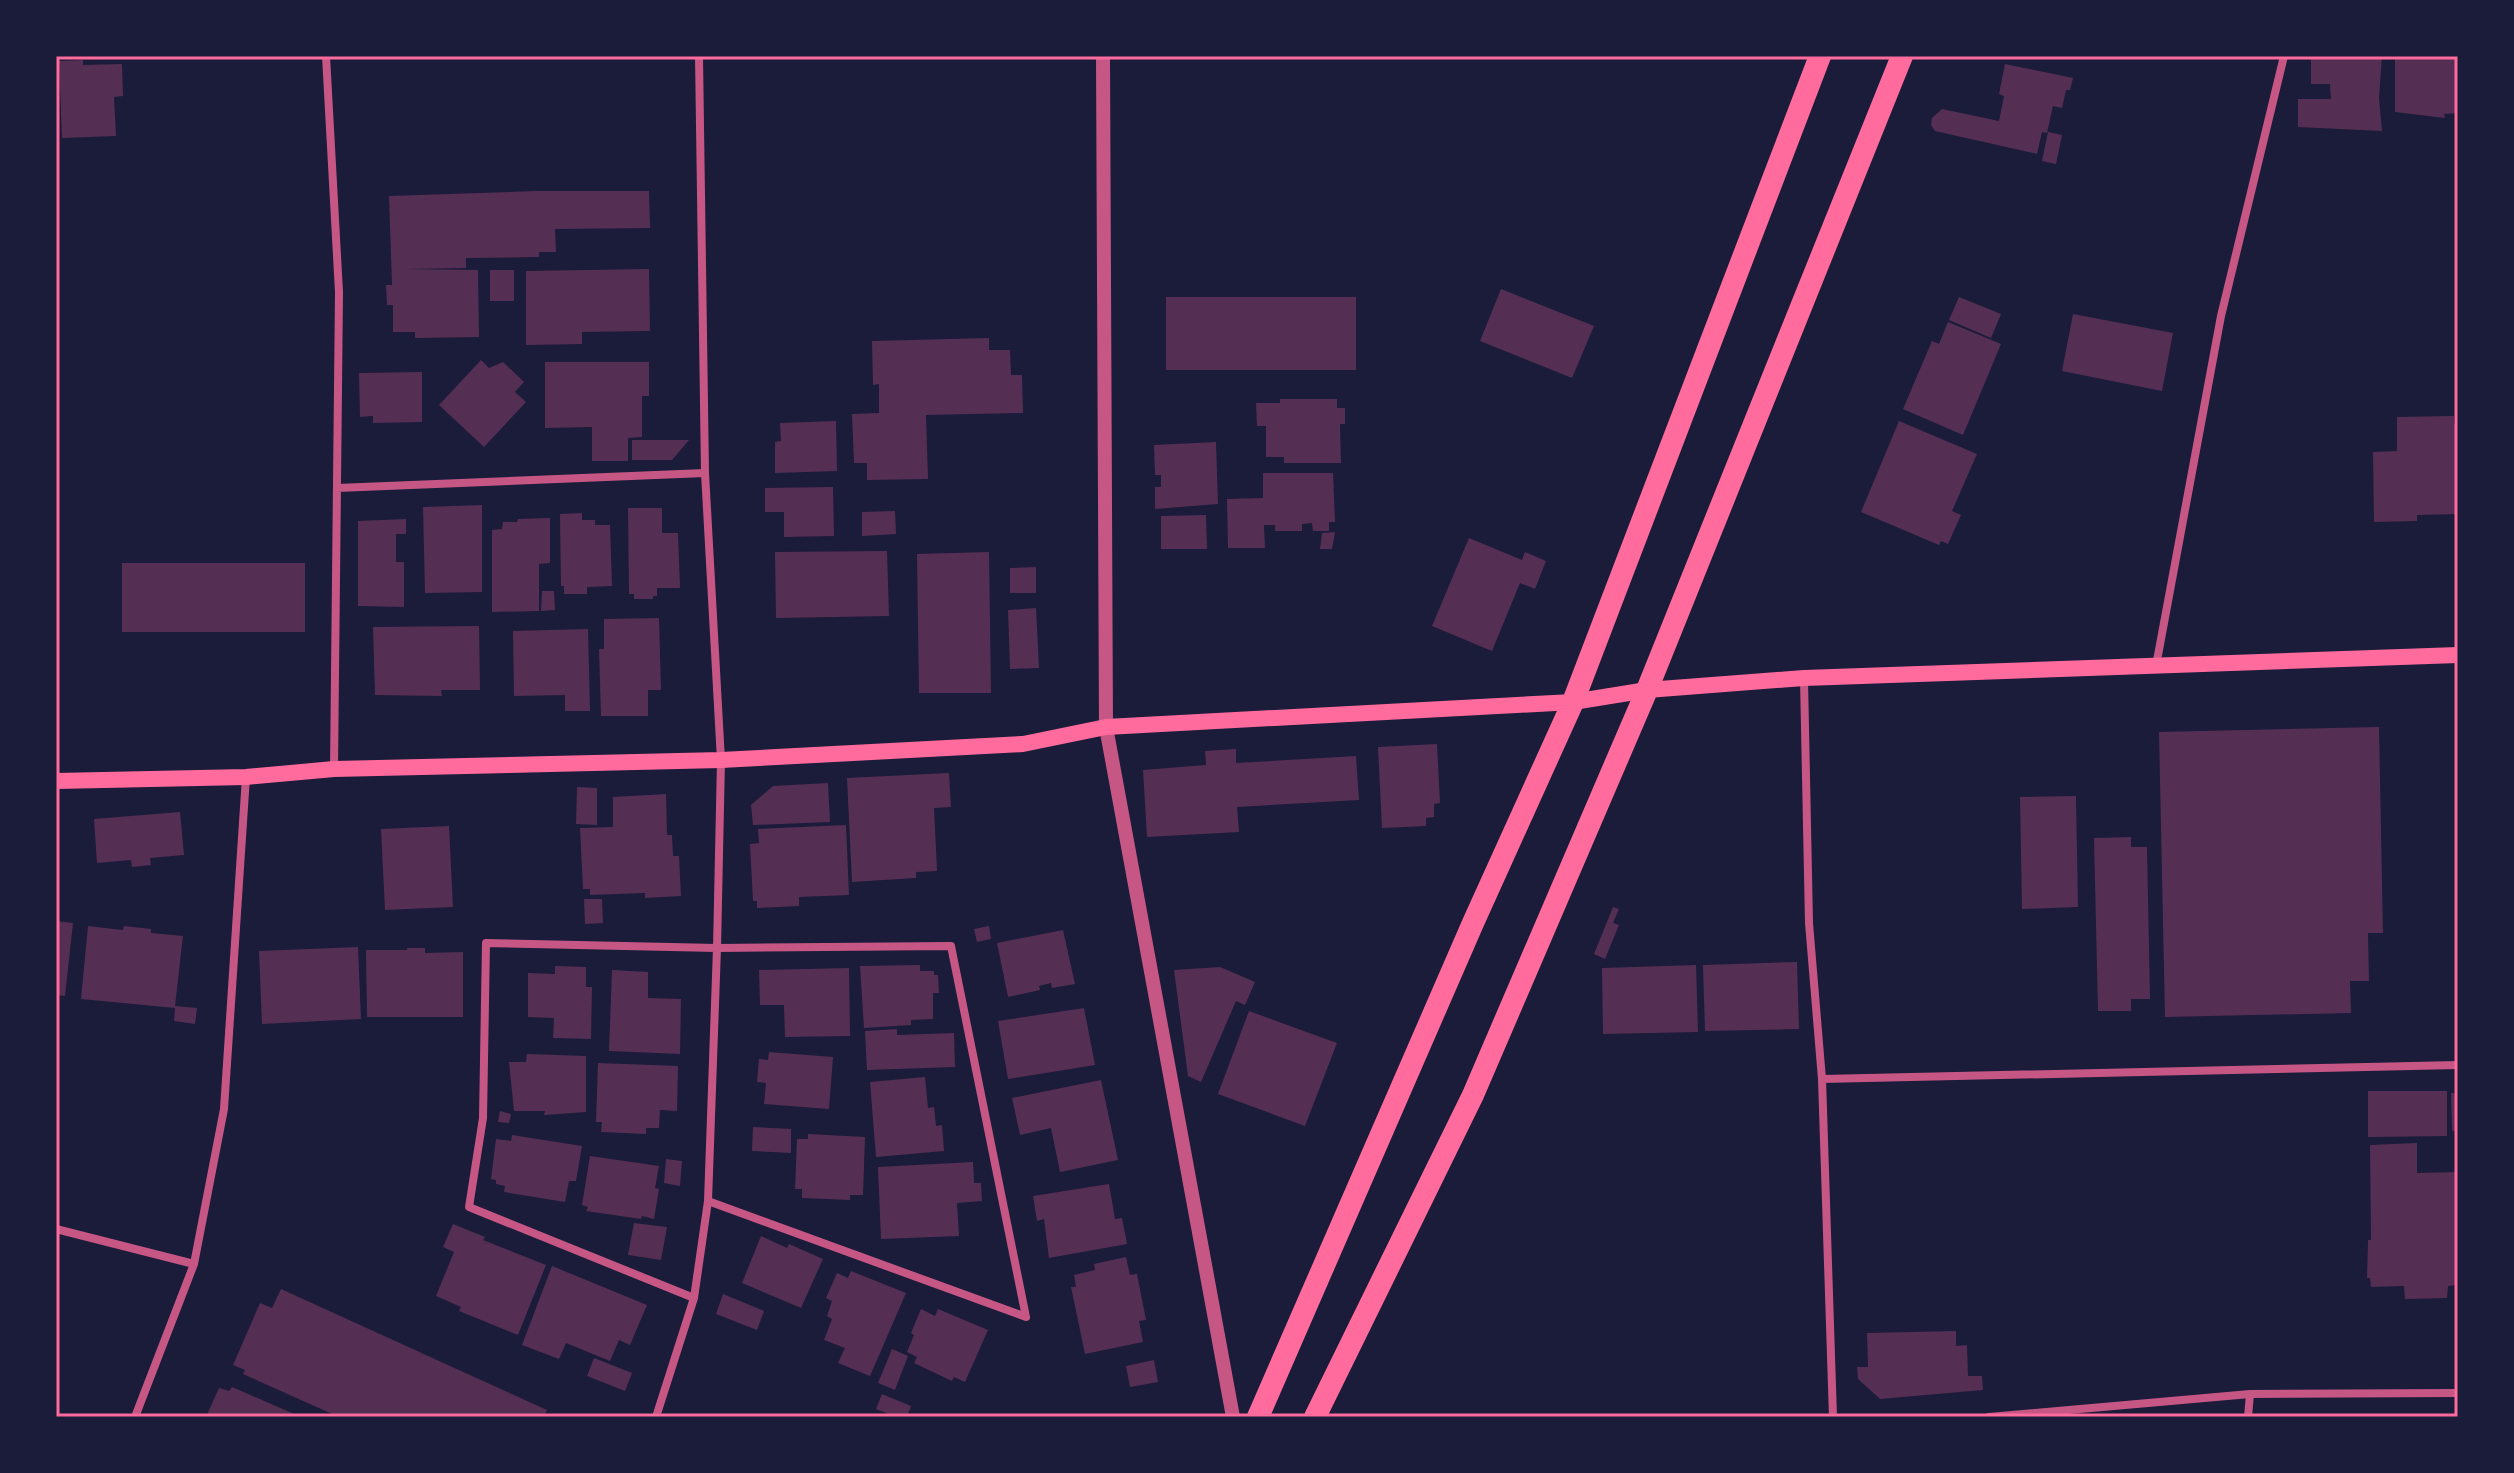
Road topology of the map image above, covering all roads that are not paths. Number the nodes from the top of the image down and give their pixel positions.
1 (326, 56) edge
2 (699, 56) edge
3 (1103, 56) edge
4 (1820, 56) edge
5 (1902, 56) edge
6 (2284, 56) edge
7 (705, 473) junction
8 (337, 488) junction
9 (2458, 655) edge
10 (2156, 666) junction
11 (1804, 678) junction
12 (1647, 690) junction
13 (1573, 702) junction
14 (1106, 727) junction
15 (721, 760) junction
16 (334, 769) junction
17 (246, 777) junction
18 (56, 781) edge
19 (717, 948) junction
20 (2458, 1065) edge
21 (1822, 1079) junction
22 (708, 1201) junction
23 (56, 1229) edge
24 (194, 1264) junction
25 (694, 1298) junction
26 (2458, 1393) edge
27 (2250, 1394) junction
28 (135, 1417) edge
29 (656, 1417) edge
30 (1233, 1417) edge
31 (1258, 1417) edge
32 (1315, 1417) edge
33 (1833, 1417) edge
34 (1989, 1417) edge
35 (2248, 1417) edge

1 - 8 street
2 - 7 street
3 - 14 street
4 - 13 highway
5 - 12 highway
6 - 10 street
7 - 8 street
7 - 15 street
8 - 16 street
9 - 10 main road
10 - 11 main road
11 - 12 main road
11 - 21 street
12 - 13 main road
12 - 32 highway
13 - 14 main road
13 - 31 highway
14 - 15 main road
14 - 30 street
15 - 16 main road
15 - 19 street
16 - 17 main road
17 - 18 main road
17 - 24 street
19 - 22 street
19 - 22 street
19 - 25 street
20 - 21 street
21 - 33 street
22 - 25 street
23 - 24 street
24 - 28 street
25 - 29 street
26 - 27 street
27 - 34 street
27 - 35 street

